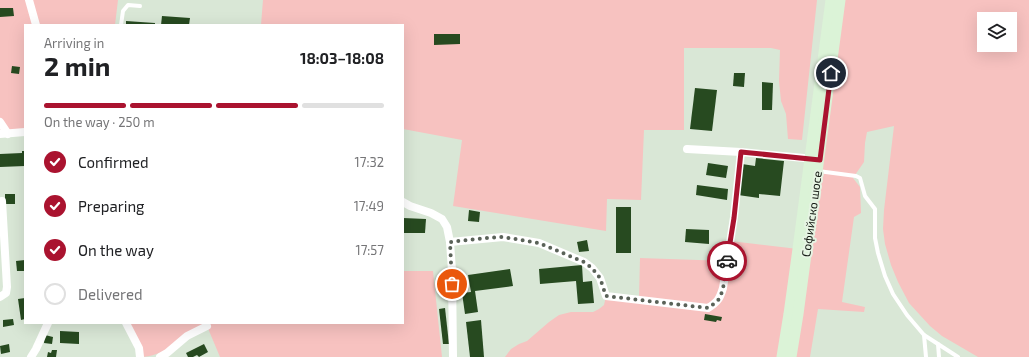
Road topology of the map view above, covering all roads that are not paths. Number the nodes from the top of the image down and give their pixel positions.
1 (29, 0) edge
2 (831, 0) edge
3 (840, 0) edge
4 (140, 6) dead end
5 (36, 24) edge
6 (121, 24) edge
7 (0, 122) edge
8 (24, 132) edge
9 (4, 134) edge
10 (687, 148) dead end
11 (741, 152) junction
12 (816, 163) junction
13 (2, 201) dead end
14 (405, 205) edge
15 (450, 242) junction
16 (0, 297) edge
17 (48, 324) edge
18 (127, 324) edge
19 (207, 326) dead end
20 (924, 335) junction
21 (938, 344) junction
22 (31, 357) edge
23 (140, 357) edge
24 (160, 357) edge
25 (453, 357) edge
26 (782, 357) edge
27 (790, 357) edge
28 (926, 357) edge
29 (939, 357) edge
30 (958, 357) edge

1 - 5 street
2 - 12 main road, Софийско шосе
3 - 12 main road, Софийско шосе
4 - 6 lane
7 - 9 street
8 - 9 street
10 - 11 street
11 - 12 street
11 - 15 street
12 - 20 lane
12 - 26 main road, Софийско шосе
12 - 27 main road, Софийско шосе
13 - 16 street
14 - 15 street
15 - 25 street
17 - 22 street
18 - 23 street
19 - 24 street
20 - 21 lane
20 - 28 lane
21 - 29 lane
21 - 30 lane

